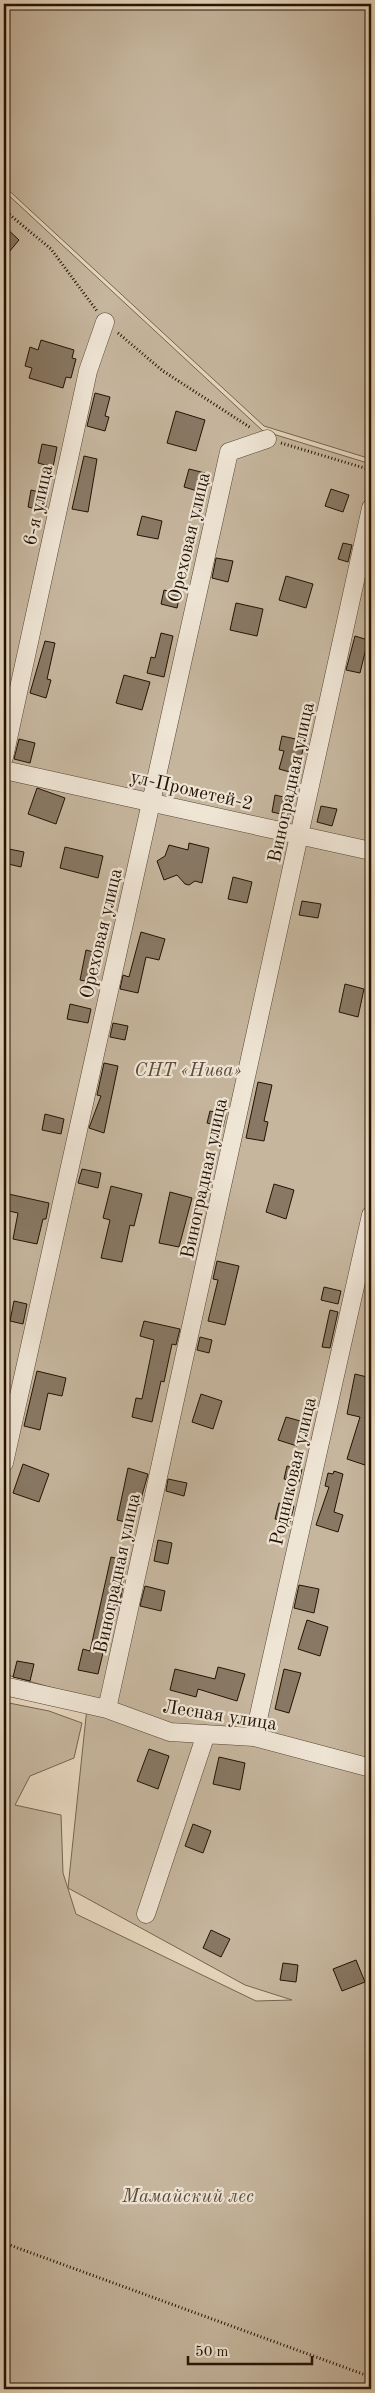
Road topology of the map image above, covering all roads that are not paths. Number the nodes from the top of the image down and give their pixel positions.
1 (105, 322) road end
2 (268, 439) road end
3 (371, 508) edge
4 (4, 757) edge
5 (4, 770) edge
6 (150, 802) junction
7 (301, 836) junction
8 (371, 851) edge
9 (371, 1215) edge
10 (4, 1462) edge
11 (4, 1686) edge
12 (107, 1709) junction
13 (206, 1734) junction
14 (254, 1737) junction
15 (371, 1768) edge
16 (146, 1914) dead end

1 - 4 street, 6-я улица
2 - 6 street, Ореховая улица
3 - 7 street, Виноградная улица
5 - 6 street, ул-Прометей-2
6 - 7 street, ул-Прометей-2
6 - 10 street, Ореховая улица
7 - 8 street, ул-Прометей-2
7 - 12 street, Виноградная улица
9 - 14 street, Родниковая улица
11 - 12 street, Лесная улица
12 - 13 street, Лесная улица
13 - 14 street, Лесная улица
13 - 16 street
14 - 15 street, Лесная улица

